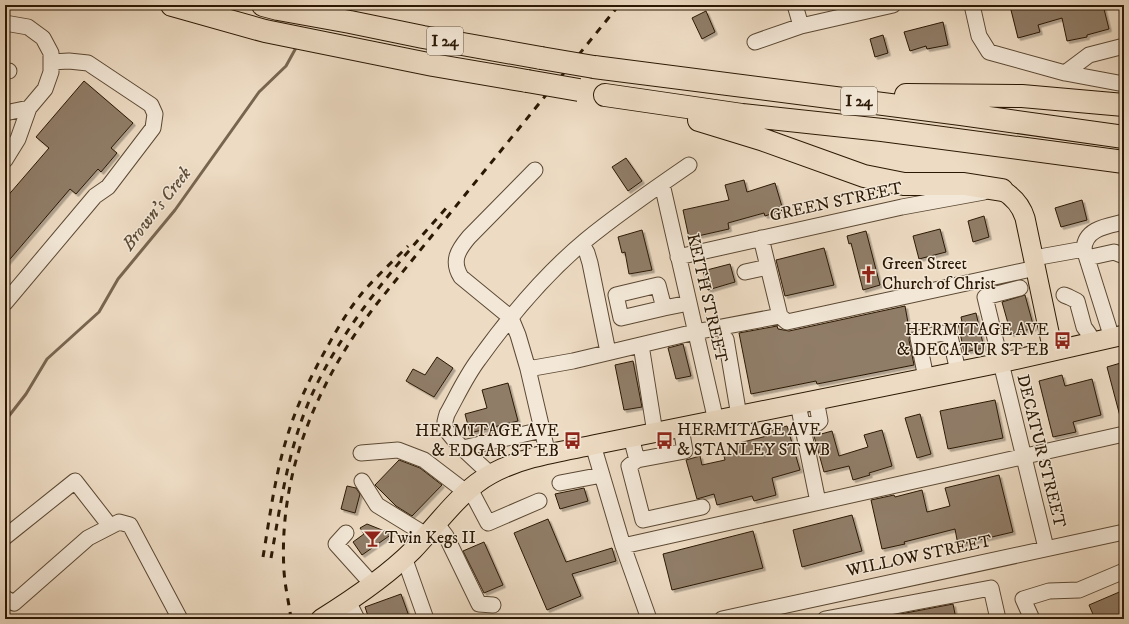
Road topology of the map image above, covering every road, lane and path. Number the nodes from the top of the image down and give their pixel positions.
1 (172, 5) edge
2 (893, 5) edge
3 (972, 5) edge
4 (795, 6) edge
5 (270, 7) edge
6 (5, 23) edge
7 (801, 26) junction
8 (755, 42) dead end
9 (1124, 46) edge
10 (51, 62) junction
11 (1064, 73) junction
12 (1124, 84) edge
13 (801, 94) junction
14 (605, 95) junction
15 (1124, 105) edge
16 (29, 108) junction
17 (5, 113) edge
18 (11, 135) edge
19 (1124, 137) edge
20 (5, 160) edge
21 (1124, 162) edge
22 (689, 165) dead end
23 (534, 170) dead end
24 (662, 184) junction
25 (1002, 190) junction
26 (1124, 222) edge
27 (761, 238) junction
28 (582, 244) junction
29 (1086, 254) junction
30 (1124, 256) edge
31 (678, 257) junction
32 (1035, 263) junction
33 (768, 267) junction
34 (745, 272) dead end
35 (1020, 288) dead end
36 (1064, 295) dead end
37 (5, 303) edge
38 (689, 304) junction
39 (664, 308) dead end
40 (780, 316) junction
41 (511, 318) junction
42 (1106, 319) junction
43 (695, 332) junction
44 (1088, 335) junction
45 (1118, 337) edge
46 (726, 339) dead end
47 (641, 345) junction
48 (1053, 351) junction
49 (608, 352) junction
50 (1000, 363) junction
51 (528, 369) junction
52 (958, 371) junction
53 (926, 378) junction
54 (816, 400) junction
55 (798, 404) junction
56 (739, 416) junction
57 (716, 421) junction
58 (802, 426) junction
59 (681, 428) junction
60 (542, 430) junction
61 (655, 433) junction
62 (1124, 434) edge
63 (631, 437) junction
64 (593, 445) junction
65 (463, 448) junction
66 (361, 453) dead end
67 (548, 455) junction
68 (1023, 456) junction
69 (637, 460) junction
70 (490, 474) junction
71 (602, 475) junction
72 (362, 482) dead end
73 (560, 483) dead end
74 (468, 491) junction
75 (539, 501) dead end
76 (818, 502) junction
77 (702, 507) dead end
78 (110, 526) junction
79 (431, 530) junction
80 (1124, 532) edge
81 (346, 533) dead end
82 (5, 537) edge
83 (623, 546) junction
84 (1046, 548) junction
85 (404, 557) junction
86 (1124, 571) edge
87 (372, 584) junction
88 (5, 598) edge
89 (348, 601) junction
90 (493, 605) dead end
91 (180, 619) edge
92 (321, 619) edge
93 (357, 619) edge
94 (426, 619) edge
95 (648, 619) edge
96 (722, 619) edge
97 (825, 619) edge
98 (998, 619) edge
99 (1032, 619) edge

1 - 14 highway, I 24, bridge
2 - 7 street
3 - 11 street
4 - 7 street
5 - 13 highway, I 24, bridge
6 - 10 street
7 - 8 street
9 - 11 street
10 - 16 street
10 - 37 street
11 - 12 street
13 - 15 highway
13 - 19 highway, I 24
14 - 21 highway, I 24
14 - 25 highway
16 - 17 street
16 - 18 street
18 - 20 street
22 - 24 street
23 - 41 street
24 - 28 street
24 - 31 street, KEITH STREET
25 - 27 street, GREEN STREET
25 - 32 main road
26 - 29 street
27 - 31 street, GREEN STREET
27 - 33 street
28 - 41 street
28 - 49 street
29 - 30 street
29 - 32 street
29 - 42 street
31 - 38 street, KEITH STREET
32 - 40 street
32 - 48 main road
33 - 34 street
33 - 40 street
35 - 50 street, DECATUR STREET
36 - 44 street
38 - 39 street
38 - 43 street, KEITH STREET
40 - 43 street
41 - 51 street
41 - 65 street
42 - 44 street
42 - 45 street
43 - 47 street
43 - 57 street, KEITH STREET
44 - 45 main road
44 - 48 main road
46 - 56 street
47 - 49 street
47 - 61 street
48 - 50 main road
49 - 51 street
50 - 52 main road
50 - 68 street, DECATUR STREET
51 - 60 street
52 - 53 main road
52 - 53 street
53 - 54 main road
54 - 55 main road
54 - 58 street
55 - 56 main road
55 - 58 street
56 - 57 main road
57 - 59 main road
58 - 76 street
59 - 61 main road
59 - 69 street
60 - 65 street
60 - 67 street
61 - 63 main road
62 - 68 street
63 - 64 main road
63 - 69 street
64 - 67 main road
64 - 71 street
65 - 70 street
66 - 74 street
67 - 70 main road
68 - 76 street
68 - 84 street, DECATUR STREET
69 - 77 street
70 - 74 main road
71 - 73 street
71 - 83 street
72 - 79 street
74 - 75 street
74 - 79 main road
76 - 83 street
78 - 82 street
78 - 88 street
78 - 91 street
79 - 85 main road
79 - 90 street
80 - 84 street, WILLOW STREET
81 - 87 street
83 - 95 street
84 - 96 street, WILLOW STREET
85 - 87 main road
85 - 94 street
86 - 99 street
87 - 89 main road
89 - 92 main road
89 - 93 street
97 - 98 street

